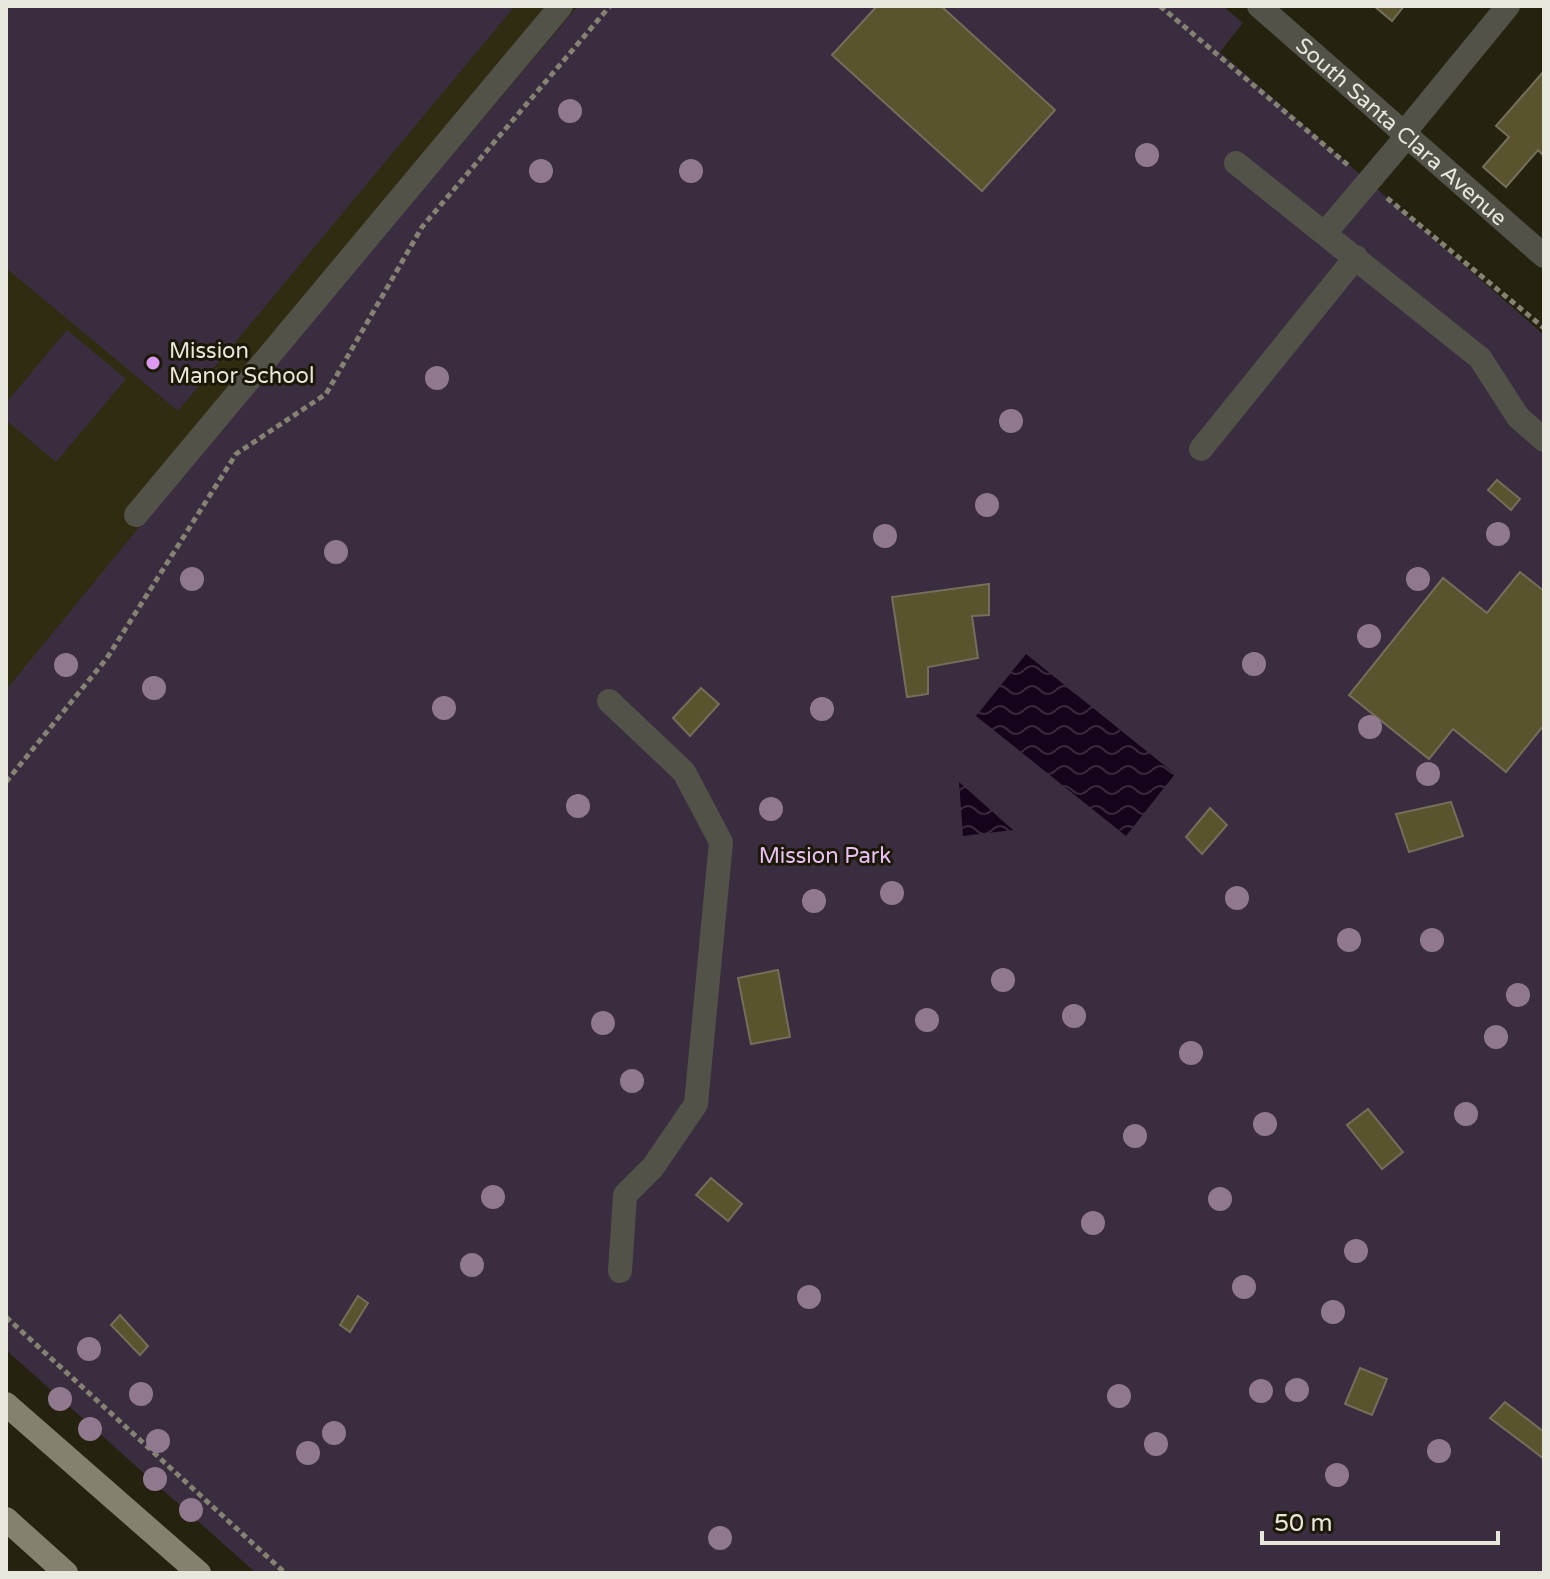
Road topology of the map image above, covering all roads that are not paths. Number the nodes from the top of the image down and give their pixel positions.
1 (561, 6) edge
2 (1259, 6) edge
3 (1508, 6) edge
4 (1405, 135) junction
5 (1236, 163) dead end
6 (1325, 233) junction
7 (1544, 256) edge
8 (1356, 257) junction
9 (1544, 440) edge
10 (1201, 449) dead end
11 (136, 515) dead end
12 (609, 701) dead end
13 (620, 1271) dead end
14 (6, 1404) edge
15 (6, 1519) edge
16 (66, 1573) edge
17 (199, 1573) edge

1 - 11 street
2 - 4 street, South Santa Clara Avenue
3 - 4 street
4 - 6 street
4 - 7 street, South Santa Clara Avenue
5 - 6 street
6 - 8 street
8 - 9 street
8 - 10 street
12 - 13 street
14 - 17 main road
15 - 16 main road

